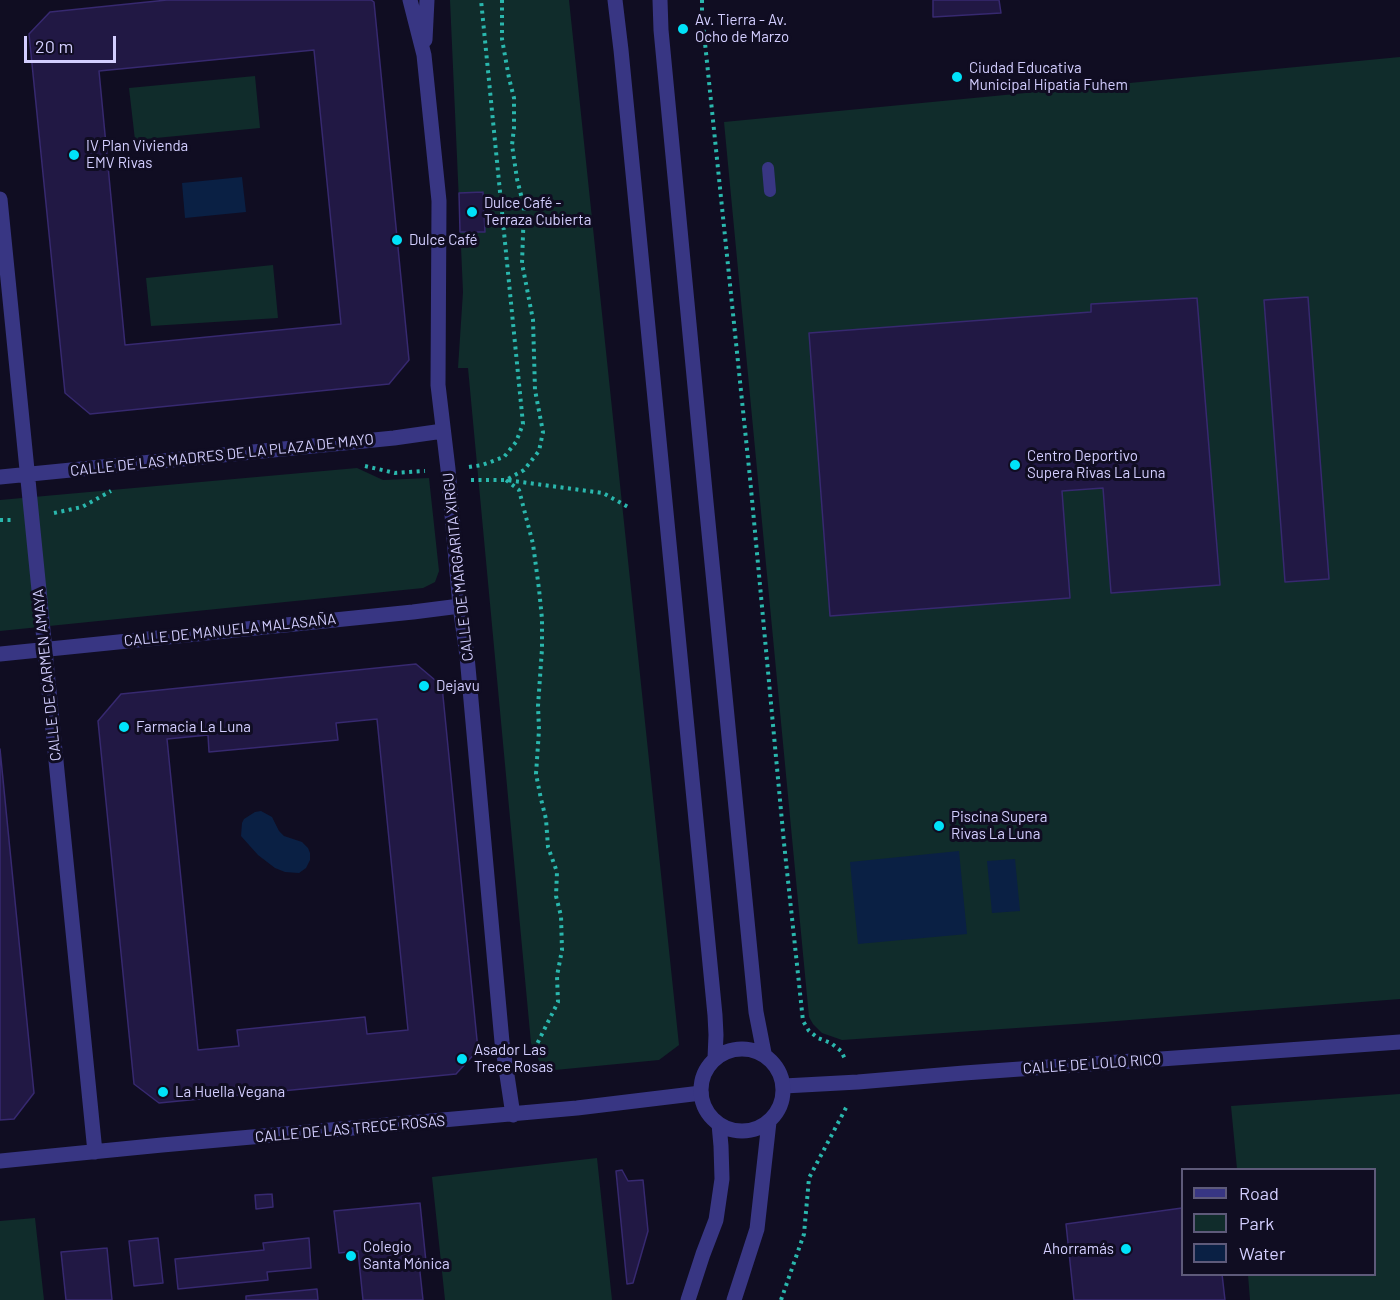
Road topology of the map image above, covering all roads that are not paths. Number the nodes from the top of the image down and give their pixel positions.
1 (410, 0) edge
2 (427, 0) edge
3 (615, 0) edge
4 (660, 0) edge
5 (424, 55) junction
6 (768, 168) dead end
7 (770, 191) dead end
8 (0, 199) edge
9 (443, 431) junction
10 (27, 474) junction
11 (0, 477) edge
12 (460, 606) junction
13 (44, 649) junction
14 (0, 654) edge
15 (1400, 1042) edge
16 (764, 1053) junction
17 (715, 1058) junction
18 (784, 1086) junction
19 (700, 1093) junction
20 (513, 1114) junction
21 (768, 1122) junction
22 (719, 1124) junction
23 (95, 1152) junction
24 (0, 1161) edge
25 (688, 1300) edge
26 (735, 1300) edge

1 - 5 street, CALLE DE MARGARITA XIRGU
2 - 5 street, CALLE DE MARGARITA XIRGU
3 - 17 street
4 - 16 street
5 - 9 street, CALLE DE MARGARITA XIRGU
6 - 7 lane
8 - 10 street, CALLE DE CARMEN AMAYA
9 - 10 street, CALLE DE LAS MADRES DE LA PLAZA DE MAYO
9 - 12 street, CALLE DE MARGARITA XIRGU
10 - 11 street, CALLE DE LAS MADRES DE LA PLAZA DE MAYO
10 - 13 street, CALLE DE CARMEN AMAYA
12 - 13 street, CALLE DE MANUELA MALASAÑA
12 - 20 street, CALLE DE MARGARITA XIRGU
13 - 14 street, CALLE DE MANUELA MALASAÑA
13 - 23 street, CALLE DE CARMEN AMAYA
15 - 18 street, CALLE DE LOLO RICO
16 - 17 street
16 - 18 street
17 - 19 street
18 - 21 street
19 - 20 street, CALLE DE LAS TRECE ROSAS
19 - 22 street
20 - 23 street, CALLE DE LAS TRECE ROSAS
21 - 22 street
21 - 26 street
22 - 25 street
23 - 24 street, CALLE DE LAS TRECE ROSAS

